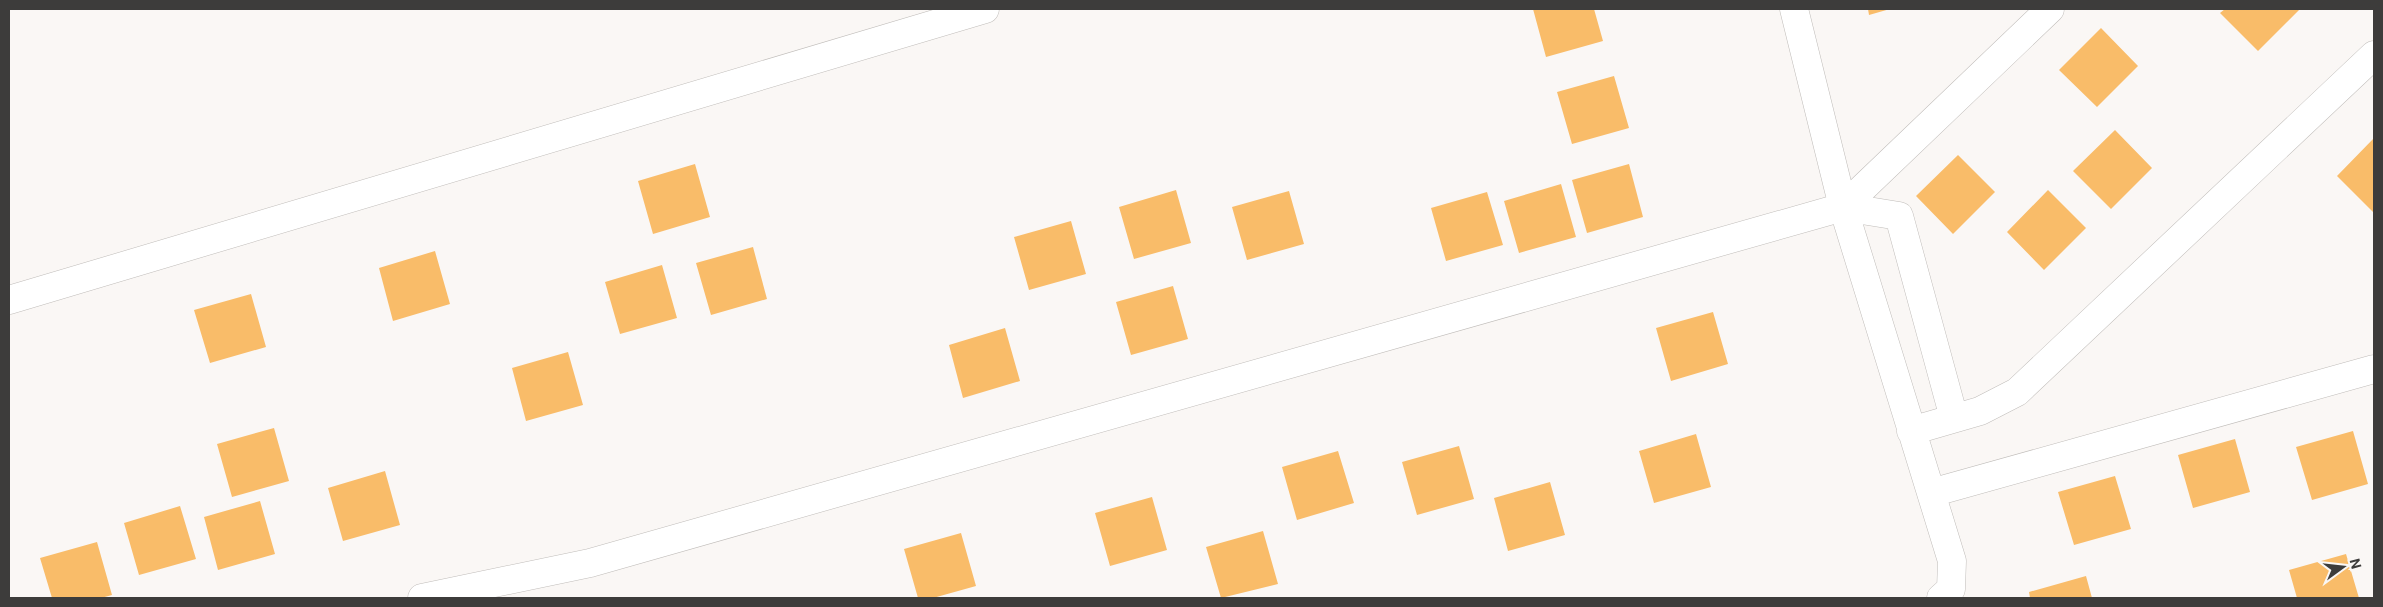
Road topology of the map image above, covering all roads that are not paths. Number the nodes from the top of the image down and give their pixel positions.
1 (985, 9) edge
2 (1794, 9) edge
3 (2050, 9) edge
4 (2374, 55) edge
5 (1843, 207) junction
6 (9, 300) edge
7 (2374, 369) edge
8 (1954, 418) junction
9 (1912, 431) junction
10 (1931, 493) junction
11 (1946, 594) edge
12 (422, 598) edge

1 - 6 street
2 - 5 street
3 - 5 street
4 - 8 street
5 - 8 street
5 - 9 street
5 - 12 street
7 - 10 street
8 - 9 street
9 - 10 street
10 - 11 street

